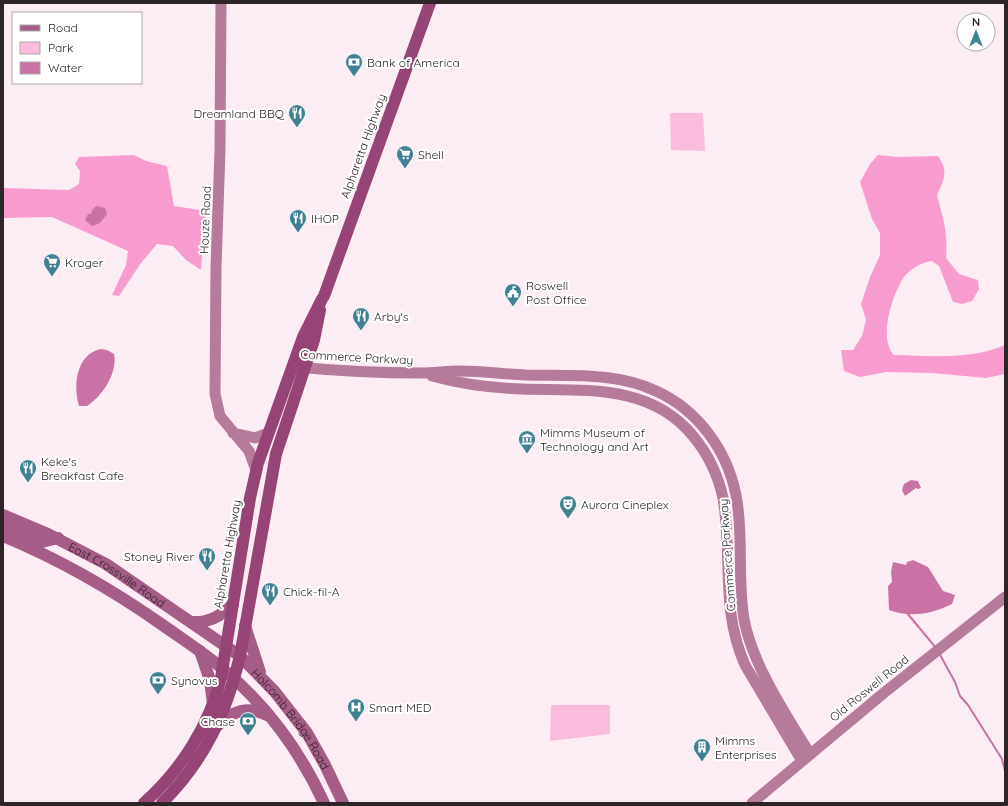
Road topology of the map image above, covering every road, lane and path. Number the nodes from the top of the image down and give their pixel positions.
1 (221, 3) edge
2 (430, 3) edge
3 (323, 297) junction
4 (292, 366) junction
5 (304, 367) junction
6 (233, 433) junction
7 (268, 433) junction
8 (256, 470) junction
9 (3, 514) edge
10 (3, 527) edge
11 (3, 536) edge
12 (58, 538) junction
13 (1005, 597) edge
14 (233, 604) junction
15 (192, 622) junction
16 (245, 626) junction
17 (226, 645) junction
18 (200, 651) junction
19 (240, 656) junction
20 (222, 668) junction
21 (234, 679) junction
22 (263, 679) junction
23 (213, 704) junction
24 (271, 717) junction
25 (217, 726) junction
26 (806, 758) junction
27 (144, 803) edge
28 (162, 803) edge
29 (324, 803) edge
30 (343, 803) edge
31 (752, 803) edge

1 - 6 street, Houze Road
2 - 3 highway, Alpharetta Highway
3 - 4 highway, Alpharetta Highway
3 - 5 highway, Alpharetta Highway
4 - 5 street, Commerce Parkway
4 - 7 highway, Alpharetta Highway
5 - 16 highway, Alpharetta Highway
5 - 26 street, Commerce Parkway
6 - 7 street
6 - 8 street, Houze Road
7 - 8 highway, Alpharetta Highway
8 - 14 highway, Alpharetta Highway
9 - 12 main road, East Crossville Road
10 - 12 main road
11 - 18 main road, East Crossville Road
12 - 15 main road, East Crossville Road
13 - 26 street, Old Roswell Road
14 - 15 main road
14 - 17 highway, Alpharetta Highway
15 - 17 main road, East Crossville Road
16 - 19 highway, Alpharetta Highway
16 - 22 main road
17 - 19 main road, Holcomb Bridge Road
17 - 20 highway, Alpharetta Highway
18 - 20 main road, East Crossville Road
18 - 23 main road
19 - 21 highway, Alpharetta Highway
19 - 22 main road, Holcomb Bridge Road
20 - 21 main road, Holcomb Bridge Road
20 - 23 highway, Alpharetta Highway
21 - 24 main road, Holcomb Bridge Road
21 - 25 highway, Alpharetta Highway
22 - 30 main road, Holcomb Bridge Road
23 - 27 highway, Alpharetta Highway
24 - 25 main road
24 - 29 main road, Holcomb Bridge Road
25 - 28 highway, Alpharetta Highway
26 - 31 street, Old Roswell Road

